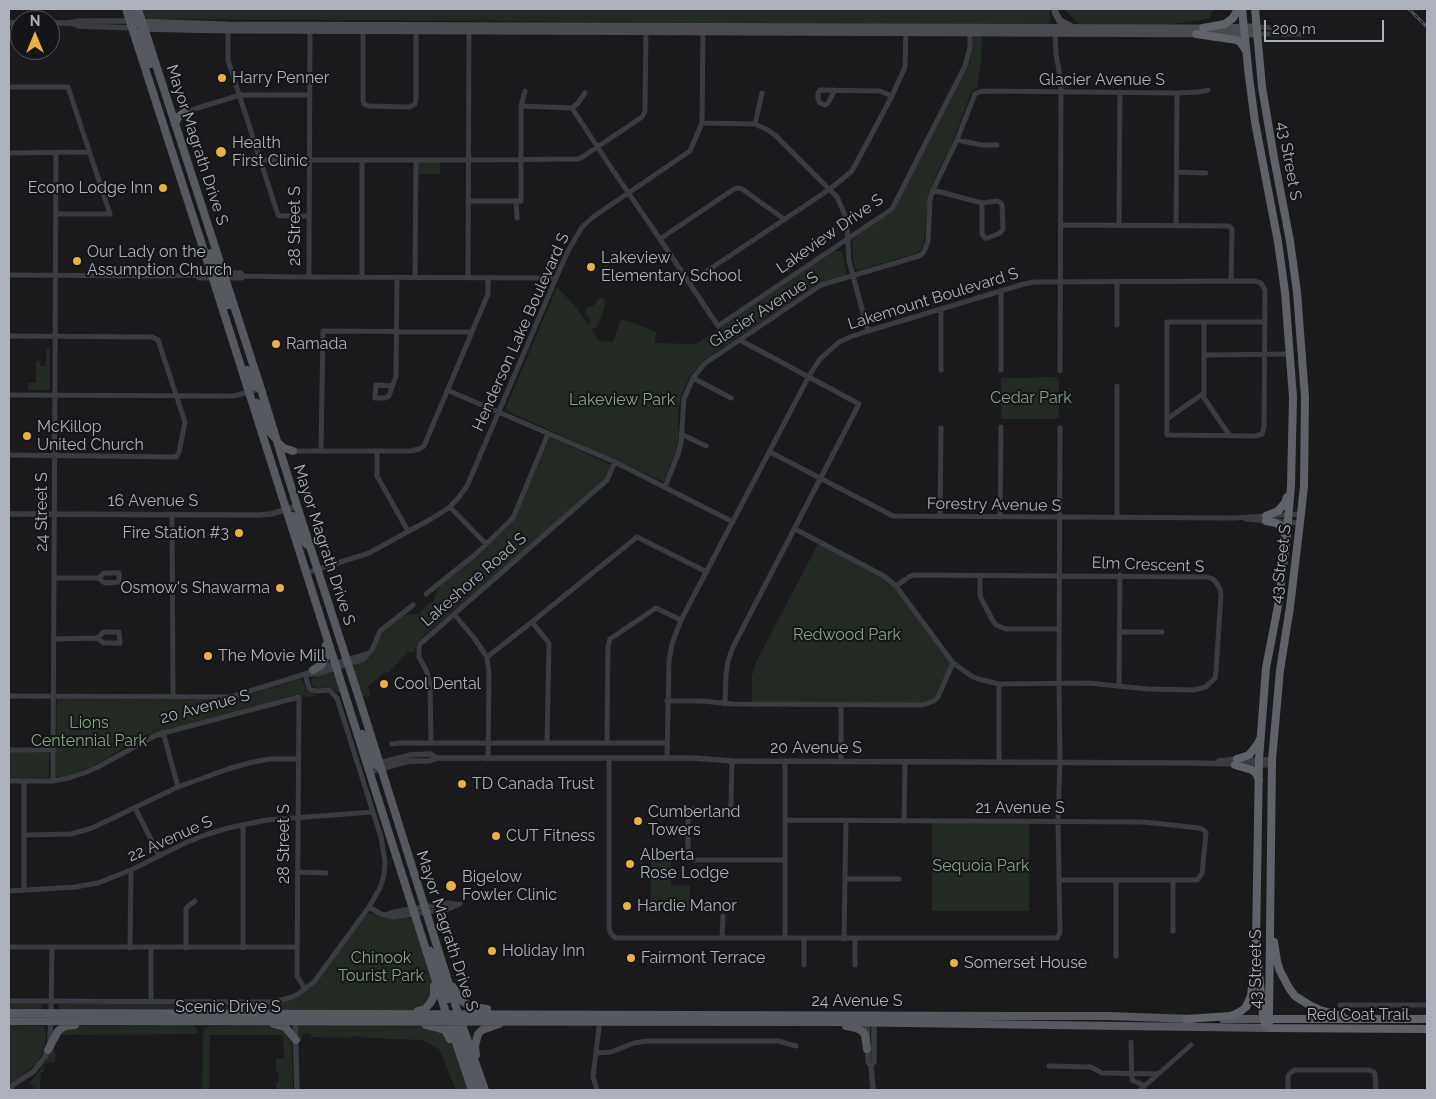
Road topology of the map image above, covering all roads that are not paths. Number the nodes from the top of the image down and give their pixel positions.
1 (126, 9) edge
2 (131, 9) edge
3 (138, 9) edge
4 (1238, 9) edge
5 (1242, 9) edge
6 (1255, 9) edge
7 (1055, 10) edge
8 (60, 23) edge
9 (137, 25) junction
10 (228, 27) junction
11 (310, 27) junction
12 (363, 28) junction
13 (416, 28) junction
14 (469, 28) junction
15 (1075, 28) junction
16 (646, 29) junction
17 (703, 29) junction
18 (906, 30) junction
19 (970, 30) junction
20 (1055, 30) junction
21 (1244, 30) junction
22 (1257, 30) junction
23 (1200, 31) junction
24 (1302, 34) dead end
25 (1246, 51) junction
26 (9, 87) edge
27 (835, 90) dead end
28 (1208, 90) dead end
29 (525, 91) dead end
30 (1061, 92) junction
31 (1120, 92) junction
32 (585, 93) dead end
33 (762, 93) dead end
34 (1177, 93) junction
35 (240, 95) junction
36 (310, 95) junction
37 (892, 96) junction
38 (522, 106) junction
39 (572, 108) junction
40 (171, 109) junction
41 (185, 112) junction
42 (702, 123) junction
43 (175, 124) junction
44 (755, 124) junction
45 (957, 140) junction
46 (997, 145) dead end
47 (597, 147) junction
48 (89, 152) junction
49 (9, 153) edge
50 (56, 153) junction
51 (261, 160) junction
52 (310, 160) junction
53 (362, 160) junction
54 (416, 160) junction
55 (469, 160) junction
56 (521, 160) junction
57 (1177, 172) junction
58 (1206, 172) dead end
59 (830, 189) junction
60 (933, 190) junction
61 (628, 194) junction
62 (468, 201) junction
63 (516, 201) junction
64 (982, 203) junction
65 (56, 214) junction
66 (309, 216) junction
67 (517, 218) dead end
68 (784, 220) junction
69 (1061, 224) junction
70 (1119, 226) junction
71 (1176, 226) junction
72 (660, 239) junction
73 (848, 239) junction
74 (56, 275) junction
75 (852, 275) junction
76 (9, 276) edge
77 (218, 276) junction
78 (309, 277) junction
79 (362, 277) junction
80 (396, 277) junction
81 (415, 277) junction
82 (468, 277) junction
83 (488, 277) junction
84 (556, 278) junction
85 (1060, 281) junction
86 (1117, 281) junction
87 (1231, 281) junction
88 (689, 283) junction
89 (1001, 291) junction
90 (941, 310) junction
91 (1204, 322) junction
92 (1265, 322) junction
93 (1117, 325) dead end
94 (868, 331) junction
95 (397, 332) junction
96 (472, 332) junction
97 (231, 335) junction
98 (9, 336) edge
99 (55, 336) junction
100 (740, 340) junction
101 (1265, 354) junction
102 (1290, 354) junction
103 (1204, 355) junction
104 (941, 370) dead end
105 (1001, 370) dead end
106 (1060, 371) dead end
107 (809, 376) junction
108 (693, 378) junction
109 (392, 386) dead end
110 (1117, 386) dead end
111 (261, 389) junction
112 (447, 390) junction
113 (249, 392) junction
114 (1204, 393) junction
115 (9, 395) edge
116 (55, 395) junction
117 (177, 395) junction
118 (731, 398) dead end
119 (499, 412) junction
120 (1167, 419) junction
121 (1001, 427) dead end
122 (941, 428) dead end
123 (1060, 428) dead end
124 (548, 434) junction
125 (681, 434) junction
126 (1230, 436) junction
127 (277, 442) junction
128 (706, 446) dead end
129 (293, 450) junction
130 (322, 450) junction
131 (377, 451) junction
132 (770, 452) junction
133 (9, 455) edge
134 (54, 455) junction
135 (283, 461) junction
136 (615, 462) junction
137 (273, 468) junction
138 (821, 479) junction
139 (1291, 486) junction
140 (665, 487) junction
141 (297, 506) junction
142 (450, 506) junction
143 (286, 510) junction
144 (9, 514) edge
145 (1302, 514) junction
146 (54, 515) junction
147 (172, 515) junction
148 (940, 516) junction
149 (1000, 517) junction
150 (1060, 518) junction
151 (1117, 518) junction
152 (1266, 518) junction
153 (1287, 519) junction
154 (733, 522) junction
155 (1300, 523) junction
156 (795, 529) junction
157 (408, 532) junction
158 (1286, 543) junction
159 (486, 544) junction
160 (310, 548) junction
161 (318, 570) junction
162 (708, 572) junction
163 (306, 573) junction
164 (980, 575) junction
165 (1060, 575) junction
166 (1120, 575) junction
167 (55, 578) junction
168 (98, 578) dead end
169 (896, 586) junction
170 (426, 594) dead end
171 (413, 605) dead end
172 (454, 614) junction
173 (681, 620) junction
174 (532, 622) junction
175 (1059, 629) junction
176 (1119, 632) junction
177 (1162, 632) dead end
178 (325, 633) junction
179 (97, 638) dead end
180 (54, 639) junction
181 (486, 657) junction
182 (347, 662) junction
183 (953, 663) junction
184 (336, 665) junction
185 (312, 670) junction
186 (305, 674) junction
187 (999, 684) junction
188 (1059, 684) junction
189 (1119, 686) junction
190 (9, 696) edge
191 (54, 696) junction
192 (173, 696) junction
193 (298, 697) joint
194 (667, 702) junction
195 (725, 704) junction
196 (841, 705) junction
197 (163, 732) junction
198 (1261, 734) junction
199 (547, 742) junction
200 (431, 743) junction
201 (488, 743) junction
202 (607, 743) junction
203 (667, 743) junction
204 (392, 744) dead end
205 (9, 750) edge
206 (54, 750) junction
207 (667, 758) junction
208 (299, 759) junction
209 (488, 759) junction
210 (609, 759) junction
211 (732, 761) junction
212 (785, 761) junction
213 (841, 761) junction
214 (905, 762) junction
215 (999, 762) junction
216 (1060, 762) junction
217 (1236, 762) junction
218 (1259, 762) junction
219 (1272, 762) junction
220 (374, 767) junction
221 (1259, 780) junction
222 (9, 781) edge
223 (53, 781) junction
224 (24, 782) junction
225 (178, 786) junction
226 (135, 808) junction
227 (373, 812) junction
228 (298, 818) junction
229 (785, 820) junction
230 (846, 821) junction
231 (904, 821) junction
232 (1058, 821) junction
233 (243, 825) junction
234 (24, 835) junction
235 (159, 855) junction
236 (784, 860) junction
237 (131, 870) junction
238 (298, 872) junction
239 (326, 872) dead end
240 (845, 879) junction
241 (899, 879) dead end
242 (1059, 880) junction
243 (1116, 880) junction
244 (1173, 881) junction
245 (24, 890) junction
246 (9, 891) edge
247 (1257, 897) junction
248 (195, 901) dead end
249 (1270, 903) junction
250 (369, 907) junction
251 (425, 910) junction
252 (414, 912) junction
253 (723, 916) dead end
254 (1173, 931) dead end
255 (422, 938) junction
256 (722, 938) junction
257 (784, 938) junction
258 (804, 938) junction
259 (844, 939) junction
260 (855, 939) junction
261 (1256, 942) junction
262 (437, 946) junction
263 (297, 947) junction
264 (425, 947) junction
265 (9, 948) edge
266 (52, 948) junction
267 (130, 948) junction
268 (151, 948) junction
269 (186, 948) junction
270 (243, 948) junction
271 (1116, 956) dead end
272 (804, 965) dead end
273 (855, 965) dead end
274 (305, 989) junction
275 (9, 1001) edge
276 (51, 1001) junction
277 (151, 1001) junction
278 (1340, 1005) dead end
279 (1427, 1005) edge
280 (9, 1013) edge
281 (399, 1013) junction
282 (558, 1014) junction
283 (600, 1014) junction
284 (51, 1017) junction
285 (295, 1017) junction
286 (453, 1017) junction
287 (871, 1019) junction
288 (1186, 1019) junction
289 (1266, 1019) junction
290 (1366, 1019) junction
291 (260, 1020) junction
292 (1427, 1020) edge
293 (9, 1021) edge
294 (379, 1021) junction
295 (131, 1022) junction
296 (507, 1022) junction
297 (600, 1022) junction
298 (832, 1022) junction
299 (1269, 1028) junction
300 (1427, 1029) edge
301 (296, 1040) junction
302 (1131, 1042) dead end
303 (1190, 1044) dead end
304 (796, 1046) dead end
305 (867, 1048) junction
306 (48, 1050) junction
307 (596, 1053) junction
308 (871, 1065) junction
309 (1049, 1066) dead end
310 (479, 1072) junction
311 (1131, 1074) junction
312 (1158, 1074) junction
313 (466, 1075) junction
314 (1142, 1088) edge
315 (9, 1090) edge
316 (297, 1090) edge
317 (472, 1090) edge
318 (479, 1090) edge
319 (485, 1090) edge
320 (597, 1090) edge
321 (873, 1090) edge
322 (1288, 1090) edge
323 (1376, 1090) edge

1 - 9 main road, Mayor Magrath Drive S
2 - 9 main road
3 - 9 main road, Mayor Magrath Drive S
4 - 23 highway
5 - 21 highway, 43 Street S
6 - 22 highway, 43 Street S
7 - 15 main road
7 - 20 street
8 - 9 street
9 - 10 main road
9 - 40 main road, Mayor Magrath Drive S
9 - 77 main road, Mayor Magrath Drive S
10 - 11 main road
10 - 35 street
11 - 12 main road
11 - 36 street, 28 Street S
12 - 13 main road
12 - 13 street
13 - 14 main road
14 - 16 main road
14 - 55 street
15 - 20 main road
15 - 23 main road
16 - 17 main road
16 - 47 street
17 - 18 main road
17 - 42 street, Henderson Lake Boulevard S
18 - 19 main road
18 - 37 street
19 - 20 main road
19 - 73 street, Lakeview Drive S
20 - 23 main road
20 - 30 street
21 - 22 main road
21 - 23 main road
21 - 25 highway, 43 Street S
22 - 24 street
22 - 145 highway, 43 Street S
23 - 25 highway
25 - 102 highway, 43 Street S
26 - 48 street
27 - 37 street
28 - 34 street, Glacier Avenue S
29 - 38 street
30 - 31 street, Glacier Avenue S
30 - 45 street, Glacier Avenue S
30 - 69 street
31 - 34 street, Glacier Avenue S
31 - 70 street
32 - 39 street
33 - 44 street
34 - 57 street
35 - 36 street
35 - 41 street
35 - 51 street
36 - 52 street, 28 Street S
37 - 59 street
38 - 39 street
38 - 56 street
39 - 47 street
40 - 41 main road
40 - 43 main road, Mayor Magrath Drive S
41 - 43 main road
42 - 44 street
42 - 61 street, Henderson Lake Boulevard S
43 - 77 main road, Mayor Magrath Drive S
44 - 59 street
45 - 46 street
45 - 60 street, Glacier Avenue S
47 - 56 street
47 - 61 street
48 - 50 street
48 - 65 street
49 - 50 street
50 - 65 street, 24 Street S
51 - 52 street
51 - 66 street
52 - 53 street
52 - 66 street, 28 Street S
53 - 54 street
53 - 79 street
54 - 55 street
54 - 81 street
55 - 56 street
55 - 62 street
56 - 63 street
57 - 58 street
57 - 71 street
59 - 68 street
59 - 73 street
60 - 64 street
60 - 75 street, Glacier Avenue S
61 - 72 street
61 - 84 street, Henderson Lake Boulevard S
62 - 63 street
62 - 82 street
63 - 67 street
64 - 64 street
65 - 74 street, 24 Street S
66 - 78 street, 28 Street S
68 - 72 street
68 - 88 street
69 - 70 street
69 - 85 street
70 - 71 street
71 - 87 street
72 - 88 street
73 - 75 street
73 - 88 street, Lakeview Drive S
74 - 76 street
74 - 77 street
74 - 99 street, 24 Street S
75 - 94 street
75 - 100 street, Glacier Avenue S
77 - 78 street
77 - 97 main road, Mayor Magrath Drive S
77 - 111 main road, Mayor Magrath Drive S
78 - 79 street
79 - 80 street
80 - 81 street
80 - 95 street
81 - 82 street
82 - 83 street
83 - 84 street
83 - 96 street
84 - 119 street, Henderson Lake Boulevard S
85 - 86 street, Lakemount Boulevard S
85 - 89 street, Lakemount Boulevard S
85 - 106 street
86 - 87 street, Lakemount Boulevard S
86 - 93 street
87 - 92 street, Lakemount Boulevard S
89 - 90 street, Lakemount Boulevard S
89 - 105 street
90 - 94 street, Lakemount Boulevard S
90 - 104 street
91 - 92 street
91 - 103 street
91 - 120 street
92 - 101 street, Lakemount Boulevard S
94 - 107 street, Lakemount Boulevard S
95 - 96 street
95 - 109 street
95 - 130 street
96 - 112 street
97 - 111 main road
97 - 113 main road, Mayor Magrath Drive S
98 - 99 street
99 - 116 street, 24 Street S
99 - 117 street
100 - 107 street
100 - 108 street, Glacier Avenue S
101 - 102 street
101 - 103 street
101 - 126 street, Lakemount Boulevard S
102 - 139 highway, 43 Street S
103 - 114 street
107 - 132 street, Lakemount Boulevard S
107 - 138 street
108 - 118 street
108 - 125 street, Glacier Avenue S
110 - 151 street
111 - 113 street
111 - 127 main road, Mayor Magrath Drive S
112 - 119 street
112 - 131 street
113 - 117 street
113 - 127 main road
113 - 137 main road, Mayor Magrath Drive S
114 - 120 street
114 - 126 street
115 - 116 street
116 - 117 street
116 - 134 street, 24 Street S
117 - 134 street
119 - 124 street
119 - 142 street, Henderson Lake Boulevard S
120 - 126 street
121 - 149 street
122 - 148 street
123 - 150 street
124 - 136 street
124 - 159 street
125 - 128 street
125 - 140 street, Glacier Avenue S
127 - 129 main road
127 - 135 main road, Mayor Magrath Drive S
129 - 130 street
129 - 135 main road
130 - 131 street
131 - 157 street
132 - 138 street, Forestry Avenue S
132 - 154 street, Lakemount Boulevard S
133 - 134 street
134 - 146 street, 24 Street S
135 - 141 main road, Mayor Magrath Drive S
136 - 140 street
136 - 172 street, Lakeshore Road S
137 - 141 main road
137 - 143 main road, Mayor Magrath Drive S
138 - 148 street, Forestry Avenue S
138 - 156 street
139 - 152 highway
139 - 153 highway, 43 Street S
140 - 154 street
141 - 143 street, 16 Avenue S
141 - 160 main road, Mayor Magrath Drive S
142 - 157 street, Henderson Lake Boulevard S
142 - 159 street
143 - 147 street, 16 Avenue S
143 - 160 main road
143 - 163 main road, Mayor Magrath Drive S
144 - 146 street, 16 Avenue S
145 - 153 street, Forestry Avenue S
145 - 155 highway, 43 Street S
146 - 147 street, 16 Avenue S
146 - 167 street, 24 Street S
147 - 192 street
148 - 149 street, Forestry Avenue S
149 - 150 street, Forestry Avenue S
150 - 151 street, Forestry Avenue S
150 - 165 street
151 - 152 street, Forestry Avenue S
152 - 153 street, Forestry Avenue S
152 - 158 highway
153 - 155 street, Forestry Avenue S
153 - 158 highway, 43 Street S
154 - 162 street, Lakemount Boulevard S
155 - 219 highway, 43 Street S
156 - 169 street, Elm Crescent S
156 - 195 street
157 - 161 street, Henderson Lake Boulevard S
158 - 198 highway, 43 Street S
159 - 170 street
160 - 161 main road, Mayor Magrath Drive S
161 - 163 street, Henderson Lake Boulevard S
161 - 182 main road, Mayor Magrath Drive S
162 - 173 street, Lakemount Boulevard S
162 - 174 street
163 - 178 main road, Mayor Magrath Drive S
164 - 165 street, Elm Crescent S
164 - 169 street, Elm Crescent S
164 - 175 street
165 - 166 street, Elm Crescent S
165 - 175 street
166 - 176 street
166 - 189 street, Elm Crescent S
167 - 168 street
167 - 180 street, 24 Street S
169 - 183 street, Elm Crescent S
171 - 182 street
172 - 181 street
172 - 200 street, Lakeshore Road S
173 - 194 street, Lakemount Boulevard S
173 - 202 street
174 - 181 street
174 - 199 street
175 - 188 street
176 - 177 street
176 - 189 street
178 - 184 main road, Mayor Magrath Drive S
178 - 185 main road
179 - 180 street
180 - 191 street, 24 Street S
181 - 201 street
182 - 184 street
182 - 220 main road, Mayor Magrath Drive S
183 - 187 street, Elm Crescent S
183 - 196 street
184 - 185 street
184 - 186 street
184 - 220 main road, Mayor Magrath Drive S
185 - 186 street
186 - 192 street
186 - 227 street
187 - 188 street, Elm Crescent S
187 - 215 street
188 - 189 street, Elm Crescent S
188 - 216 street
190 - 191 street
191 - 192 street
191 - 206 street, 24 Street S
193 - 197 street, 20 Avenue S
193 - 208 street, 28 Street S
194 - 195 street
194 - 203 street, Lakemount Boulevard S
195 - 196 street
196 - 213 street
197 - 223 street, 20 Avenue S
197 - 225 street
198 - 217 highway
198 - 218 highway, 43 Street S
199 - 201 street
199 - 202 street
200 - 201 street
200 - 204 street
201 - 209 street
202 - 203 street
203 - 207 street, Lakemount Boulevard S
205 - 206 street
206 - 223 street, 24 Street S
207 - 210 street, 20 Avenue S
207 - 211 street, 20 Avenue S
208 - 225 street
208 - 228 street, 28 Street S
209 - 210 street, 20 Avenue S
209 - 220 street, 20 Avenue S
210 - 256 street
211 - 212 street, 20 Avenue S
211 - 236 street
212 - 213 street, 20 Avenue S
212 - 229 street
213 - 214 street, 20 Avenue S
214 - 215 street, 20 Avenue S
214 - 231 street
215 - 216 street, 20 Avenue S
216 - 217 street, 20 Avenue S
216 - 232 street
217 - 218 street, 20 Avenue S
217 - 221 highway
218 - 219 street, 20 Avenue S
218 - 221 highway, 43 Street S
219 - 249 highway, 43 Street S
220 - 251 main road, Mayor Magrath Drive S
220 - 252 main road, Mayor Magrath Drive S
221 - 247 highway, 43 Street S
222 - 224 street, 20 Avenue S
223 - 224 street, 20 Avenue S
224 - 234 street
225 - 226 street
226 - 234 street
226 - 235 street
227 - 228 street, 22 Avenue S
227 - 250 street
228 - 233 street, 22 Avenue S
228 - 238 street, 28 Street S
229 - 230 street, 21 Avenue S
229 - 236 street
230 - 231 street, 21 Avenue S
230 - 240 street
231 - 232 street, 21 Avenue S
232 - 242 street
232 - 244 street, 21 Avenue S
233 - 235 street, 22 Avenue S
233 - 270 street
234 - 245 street
235 - 237 street, 22 Avenue S
236 - 257 street
237 - 245 street, 22 Avenue S
237 - 267 street
238 - 239 street
238 - 263 street, 28 Street S
240 - 241 street
240 - 259 street
242 - 243 street
242 - 260 street
243 - 244 street
243 - 271 street
244 - 254 street
245 - 246 street, 22 Avenue S
247 - 249 highway
247 - 261 highway, 43 Street S
248 - 269 street
249 - 289 highway, 43 Street S
249 - 290 highway
250 - 252 street
250 - 274 street
251 - 251 street
251 - 252 street
251 - 262 main road, Mayor Magrath Drive S
252 - 255 main road, Mayor Magrath Drive S
253 - 256 street
255 - 264 main road, Mayor Magrath Drive S
255 - 286 main road
256 - 257 street
257 - 258 street
258 - 259 street
258 - 272 street
259 - 260 street
260 - 273 street
261 - 288 highway
261 - 289 highway, 43 Street S
262 - 282 main road
262 - 286 main road, Mayor Magrath Drive S
263 - 270 street
263 - 274 street, 28 Street S
264 - 281 main road
264 - 286 main road, Mayor Magrath Drive S
265 - 266 street
266 - 267 street
266 - 276 street
267 - 268 street
268 - 269 street
268 - 277 street
269 - 270 street
274 - 277 street, Scenic Drive S
275 - 276 street, Scenic Drive S
276 - 277 street, Scenic Drive S
276 - 284 street
278 - 279 street
280 - 284 main road, Scenic Drive S
281 - 285 main road, Scenic Drive S
281 - 286 main road, Scenic Drive S
282 - 283 main road, 24 Avenue S
282 - 286 main road, 24 Avenue S
283 - 287 main road, 24 Avenue S
283 - 297 street
284 - 285 main road, Scenic Drive S
284 - 293 main road, Scenic Drive S
284 - 295 main road, Scenic Drive S
284 - 306 street
285 - 291 main road, Scenic Drive S
285 - 294 main road, Scenic Drive S
285 - 301 street
286 - 294 main road, Scenic Drive S
286 - 296 main road, 24 Avenue S
286 - 310 main road, Mayor Magrath Drive S
286 - 313 main road, Mayor Magrath Drive S
286 - 318 main road
287 - 288 main road, 24 Avenue S
287 - 298 main road, 24 Avenue S
287 - 299 main road, 24 Avenue S
287 - 305 street
287 - 308 street
288 - 289 main road, 24 Avenue S
289 - 290 highway
289 - 299 highway, 43 Street S
290 - 292 highway, Red Coat Trail
291 - 295 main road, Scenic Drive S
291 - 301 main road
294 - 313 main road
295 - 306 main road
296 - 297 main road, 24 Avenue S
296 - 310 main road
297 - 298 main road, 24 Avenue S
297 - 307 street
298 - 305 main road
299 - 300 highway, Red Coat Trail
301 - 316 street
302 - 311 street
303 - 312 street
304 - 307 street
305 - 308 street
306 - 315 street
307 - 320 street
308 - 321 street
309 - 311 street
310 - 319 main road, Mayor Magrath Drive S
311 - 312 street
311 - 314 street
312 - 314 street
313 - 317 main road, Mayor Magrath Drive S
322 - 323 street

